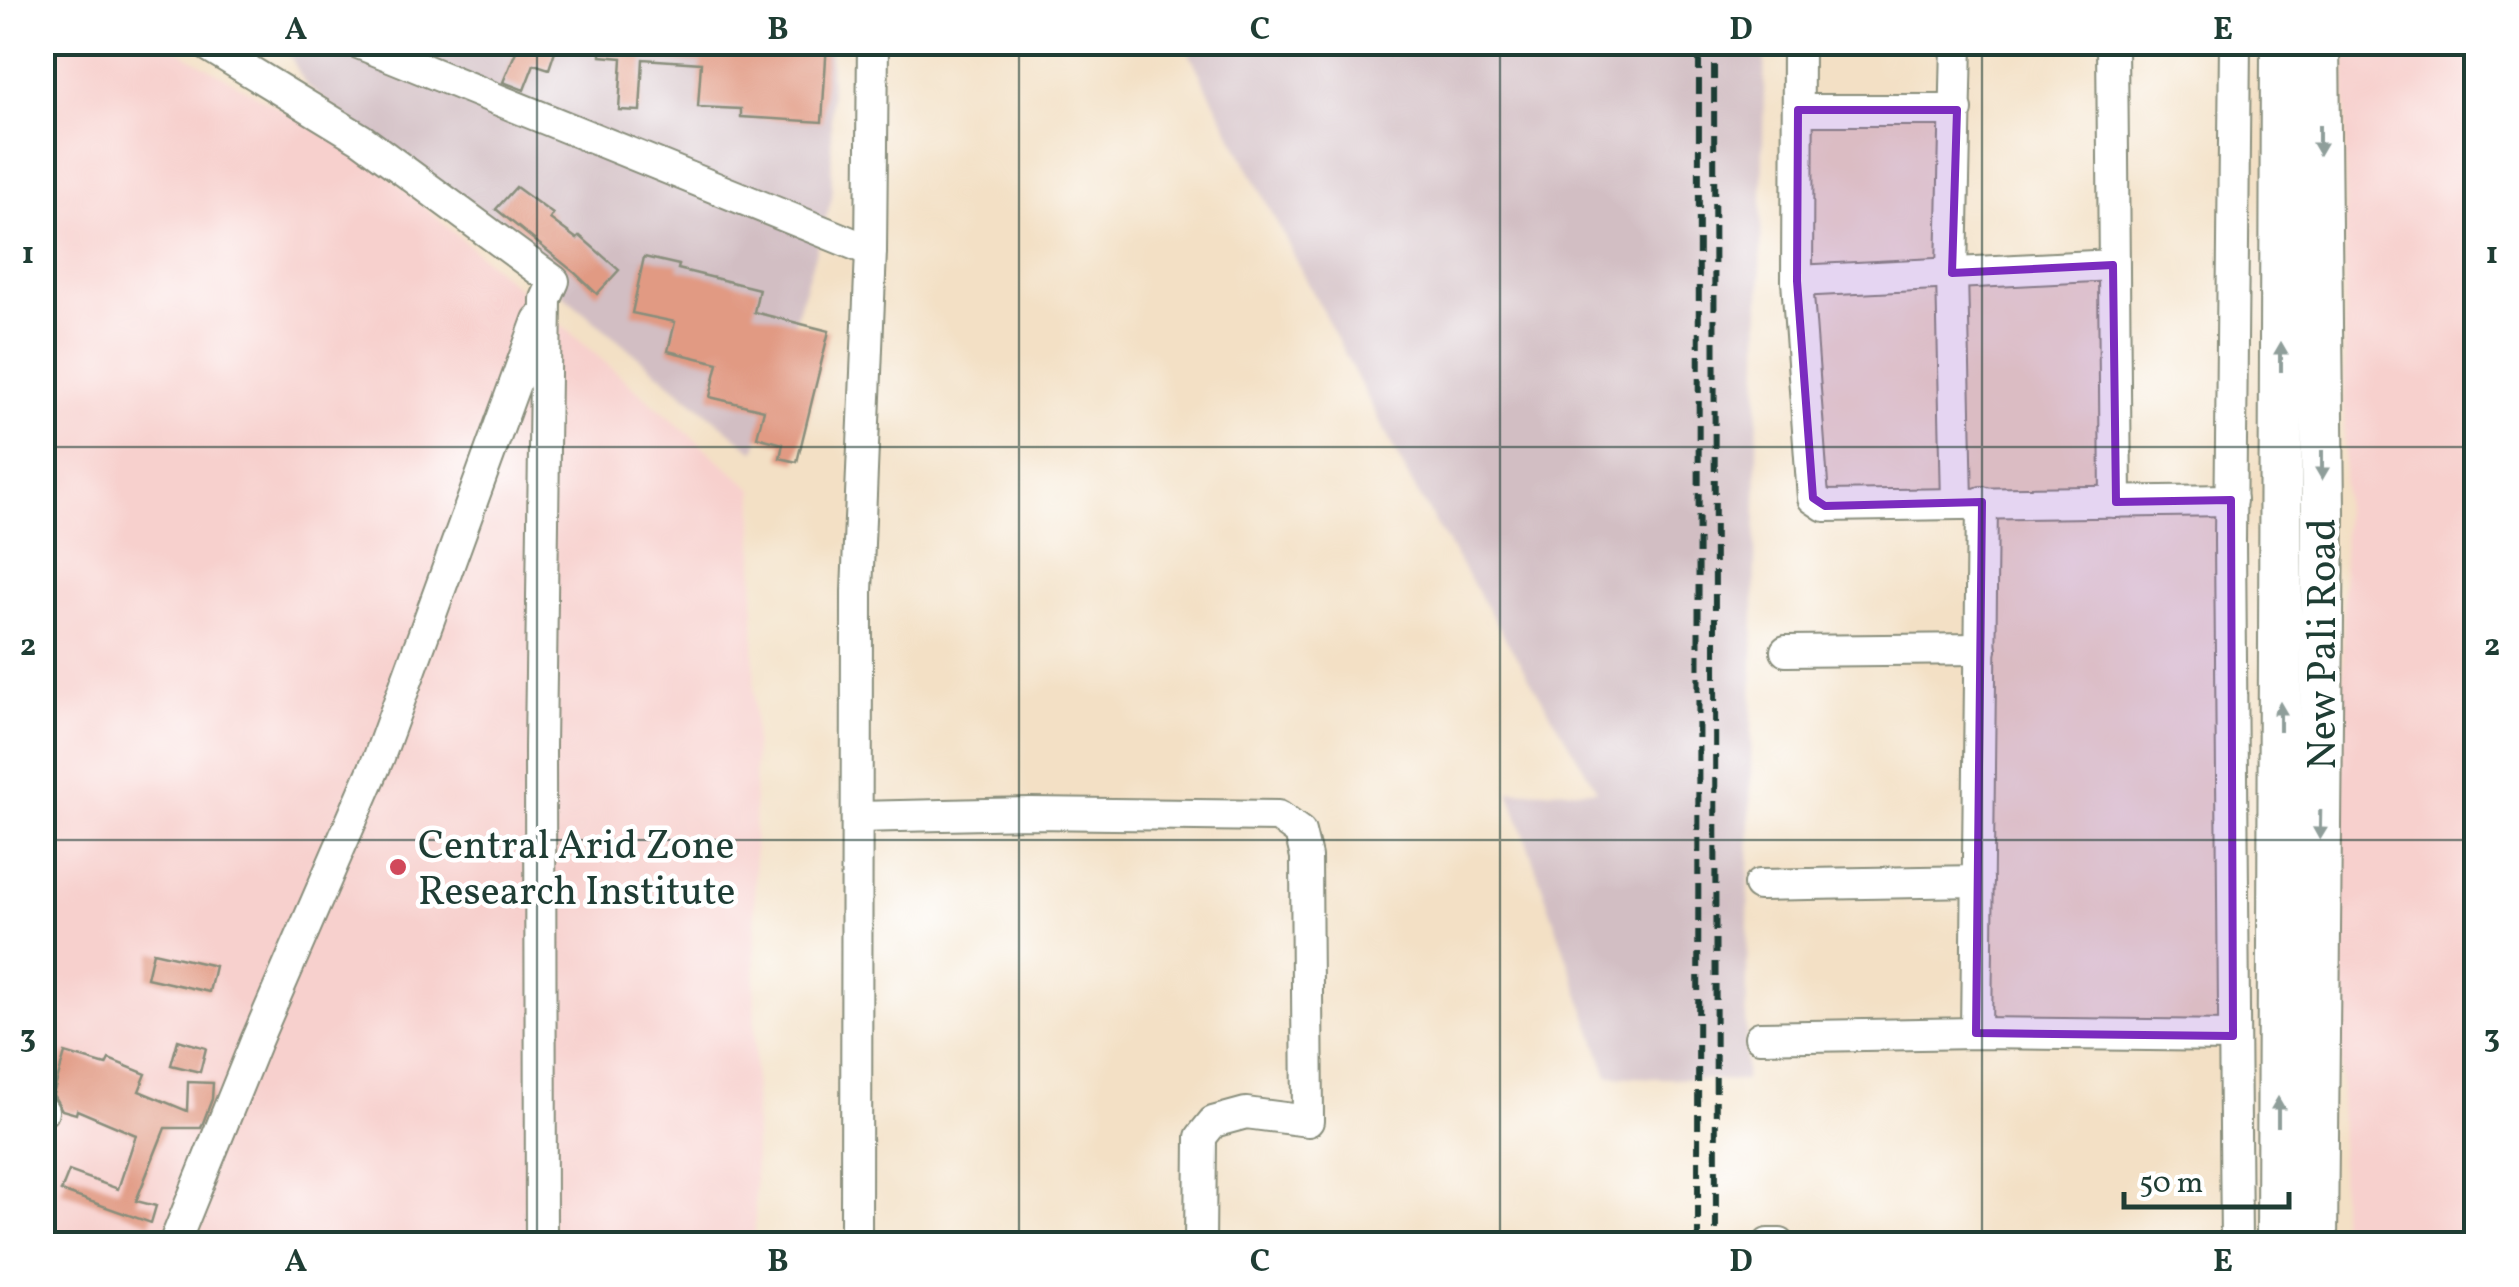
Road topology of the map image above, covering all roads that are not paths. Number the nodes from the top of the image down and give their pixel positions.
1 (202, 42) edge
2 (356, 42) edge
3 (872, 42) edge
4 (1798, 42) edge
5 (1957, 42) edge
6 (2112, 42) edge
7 (2235, 42) edge
8 (2282, 42) edge
9 (2318, 42) edge
10 (1798, 110) junction
11 (1958, 110) junction
12 (871, 251) junction
13 (2112, 265) junction
14 (1952, 274) junction
15 (1797, 281) junction
16 (546, 299) junction
17 (2231, 500) junction
18 (1970, 502) junction
19 (2116, 502) junction
20 (1980, 648) junction
21 (1786, 651) dead end
22 (857, 817) junction
23 (1978, 881) junction
24 (1759, 885) dead end
25 (1976, 1033) junction
26 (2233, 1036) junction
27 (1760, 1037) dead end
28 (174, 1244) edge
29 (541, 1244) edge
30 (856, 1244) edge
31 (1200, 1244) edge
32 (1768, 1244) edge
33 (1780, 1244) edge
34 (2236, 1244) edge
35 (2278, 1244) edge
36 (2316, 1244) edge

1 - 16 street
2 - 12 street
3 - 12 street
4 - 10 street
5 - 11 street
6 - 13 street
7 - 17 street
35 -> 8 highway, New Pali Road
9 -> 36 highway, New Pali Road
10 - 11 street
10 - 15 street
11 - 14 street
12 - 22 street
13 - 14 street
13 - 19 street
14 - 15 street
14 - 18 street
15 - 18 street
16 - 28 street
16 - 29 street
17 - 19 street
17 - 26 street
18 - 19 street
18 - 20 street
20 - 21 street
20 - 23 street
22 - 30 street
22 - 31 street
23 - 24 street
23 - 25 street
25 - 26 street
25 - 27 street
26 - 34 street
32 - 33 street

